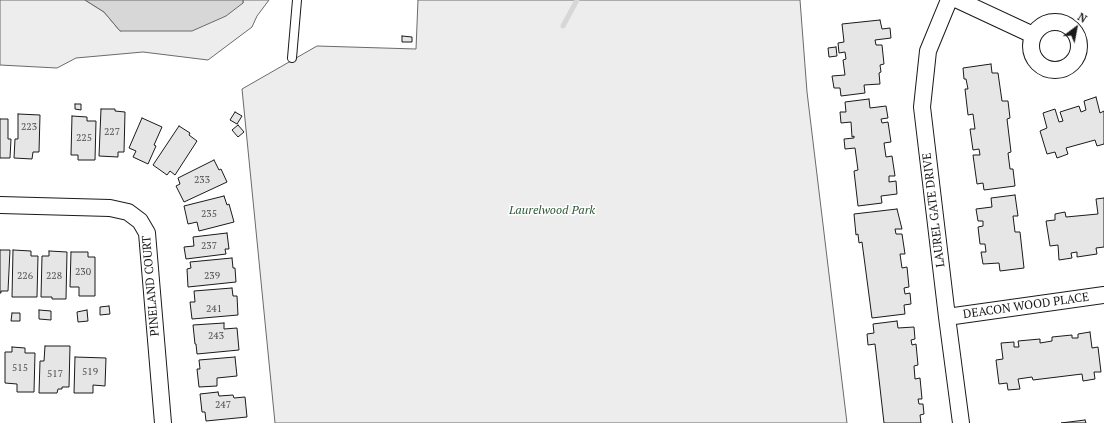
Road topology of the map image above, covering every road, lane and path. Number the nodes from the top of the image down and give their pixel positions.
1 (297, 0) edge
2 (948, 0) edge
3 (958, 0) edge
4 (1033, 35) dead end
5 (292, 58) dead end
6 (0, 205) edge
7 (1104, 295) edge
8 (947, 317) junction
9 (163, 423) edge
10 (961, 423) edge

1 - 5 lane
2 - 8 street, LAUREL GATE DRIVE
3 - 4 street
6 - 9 street, PINELAND COURT
7 - 8 street, DEACON WOOD PLACE
8 - 10 street, LAUREL GATE DRIVE

